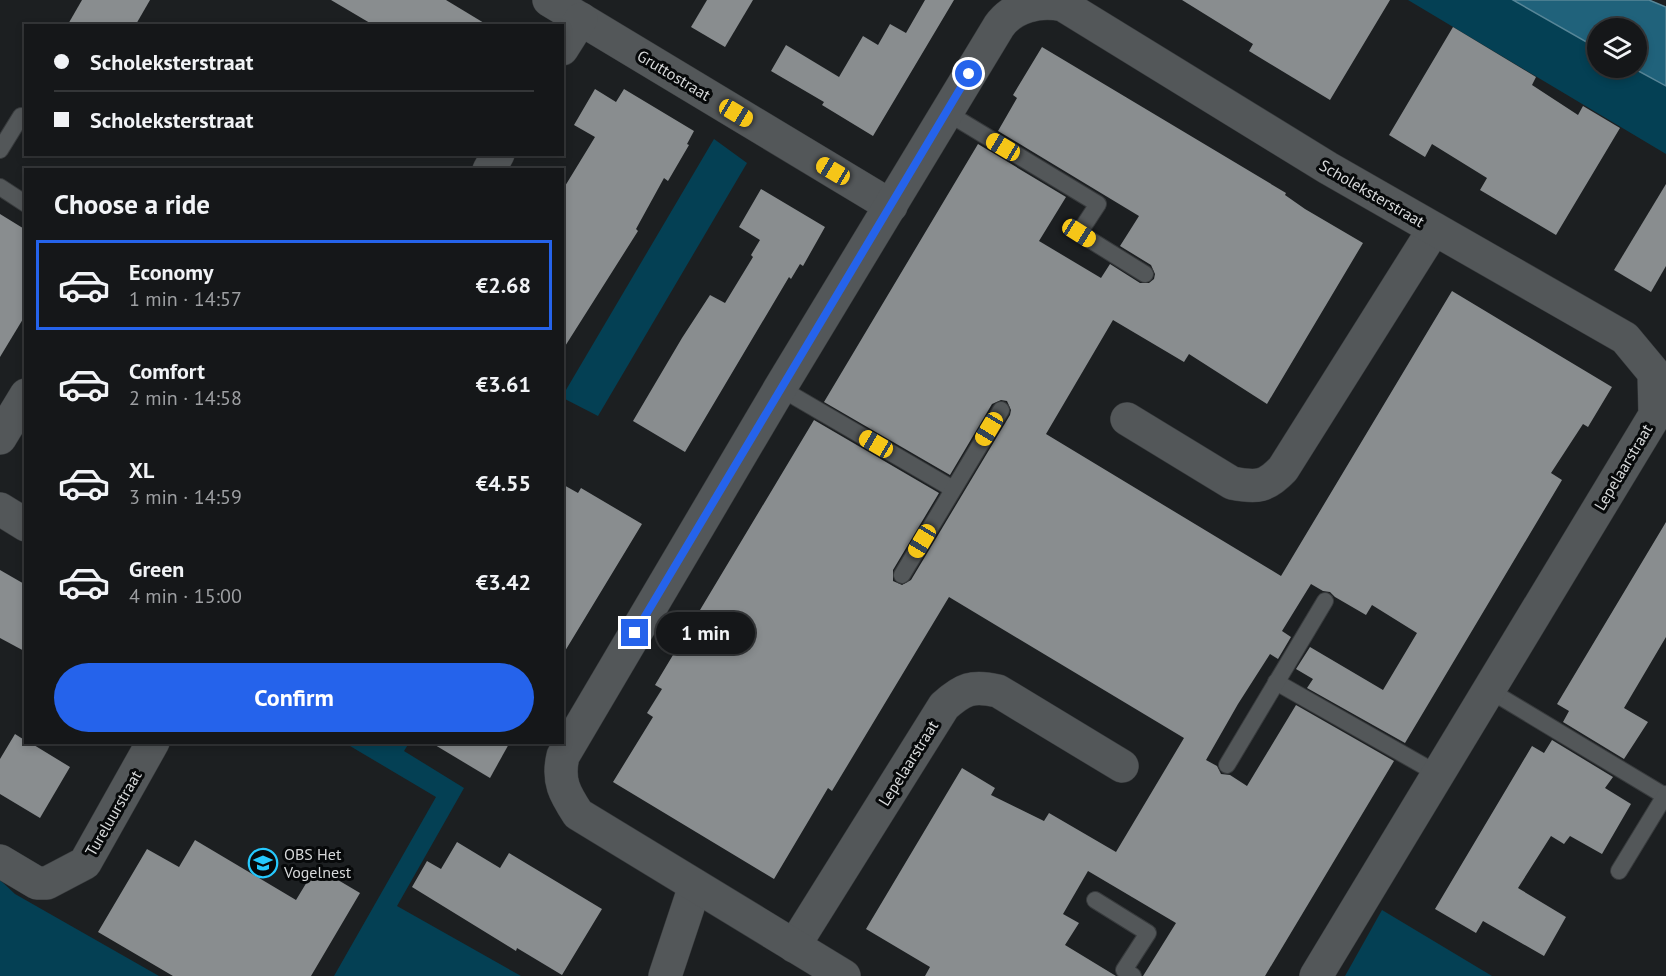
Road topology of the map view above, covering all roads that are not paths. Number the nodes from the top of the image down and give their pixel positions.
1 (549, 0) edge
2 (581, 19) junction
3 (564, 46) edge
4 (946, 112) junction
5 (21, 116) dead end
6 (0, 150) edge
7 (0, 187) edge
8 (24, 203) edge
9 (891, 206) junction
10 (1434, 229) junction
11 (1145, 274) dead end
12 (780, 388) junction
13 (24, 398) edge
14 (1001, 410) dead end
15 (1127, 419) dead end
16 (0, 438) edge
17 (953, 489) junction
18 (0, 510) edge
19 (24, 524) edge
20 (902, 575) dead end
21 (1325, 601) dead end
22 (1276, 682) junction
23 (1489, 690) junction
24 (152, 744) edge
25 (1227, 765) dead end
26 (1122, 766) dead end
27 (1438, 774) junction
28 (1666, 795) edge
29 (0, 861) edge
30 (1619, 871) dead end
31 (695, 886) junction
32 (1095, 900) dead end
33 (794, 946) junction
34 (665, 976) edge
35 (844, 976) edge
36 (1133, 976) edge
37 (1316, 976) edge

1 - 2 street, Gruttostraat
2 - 3 street
2 - 9 street, Gruttostraat
4 - 9 street, Scholeksterstraat
4 - 10 street, Scholeksterstraat
4 - 11 lane
5 - 6 lane
7 - 8 lane
9 - 12 street, Scholeksterstraat
10 - 15 street, Scholeksterstraat
10 - 23 street, Lepelaarstraat
12 - 17 lane
12 - 31 street, Scholeksterstraat
13 - 16 street
14 - 17 lane
17 - 20 lane
18 - 19 street
21 - 22 lane
22 - 25 lane
22 - 27 lane
23 - 27 street, Lepelaarstraat
23 - 28 lane
24 - 29 street, Tureluurstraat
26 - 33 street, Lepelaarstraat
27 - 37 street, Lepelaarstraat
28 - 30 lane
31 - 33 street, Scholeksterstraat
31 - 34 street
32 - 36 lane
33 - 35 street

